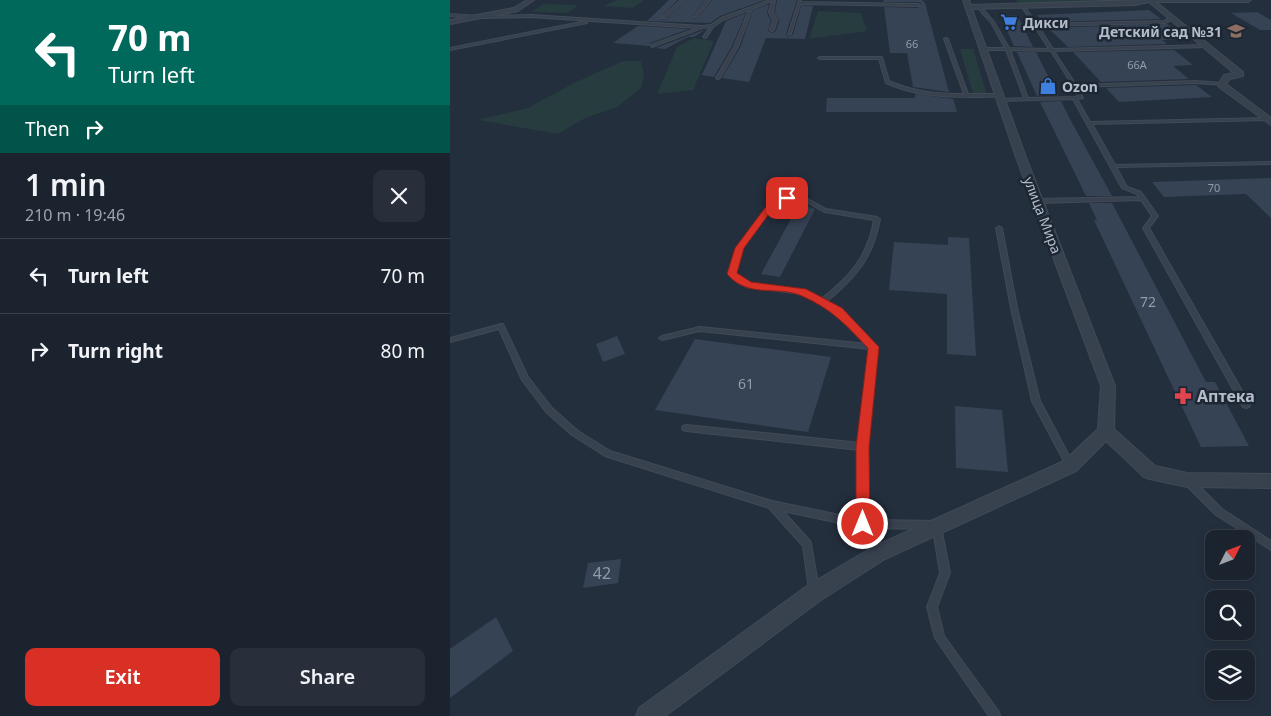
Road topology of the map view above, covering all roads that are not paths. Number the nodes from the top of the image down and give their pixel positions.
1 (531, 0) edge
2 (683, 0) edge
3 (709, 0) edge
4 (773, 0) edge
5 (1149, 0) edge
6 (1248, 0) edge
7 (800, 2) edge
8 (967, 4) edge
9 (918, 5) dead end
10 (980, 7) junction
11 (1024, 7) junction
12 (750, 9) junction
13 (450, 15) edge
14 (695, 16) dead end
15 (664, 17) dead end
16 (479, 18) junction
17 (1174, 18) junction
18 (617, 21) junction
19 (450, 22) edge
20 (1036, 25) junction
21 (712, 26) junction
22 (702, 27) junction
23 (772, 30) dead end
24 (789, 34) dead end
25 (705, 37) dead end
26 (946, 39) dead end
27 (652, 46) dead end
28 (1207, 46) junction
29 (450, 49) edge
30 (983, 49) junction
31 (1006, 49) junction
32 (1052, 50) junction
33 (820, 58) dead end
34 (718, 78) dead end
35 (1223, 84) junction
36 (1076, 86) junction
37 (966, 94) junction
38 (1000, 98) junction
39 (1074, 98) junction
40 (1026, 99) junction
41 (1270, 121) edge
42 (1089, 123) junction
43 (1271, 163) edge
44 (1113, 166) junction
45 (1142, 198) junction
46 (1038, 201) junction
47 (1000, 228) dead end
48 (822, 302) junction
49 (662, 338) dead end
50 (450, 340) edge
51 (874, 347) junction
52 (1246, 405) dead end
53 (686, 428) dead end
54 (1106, 431) junction
55 (862, 447) junction
56 (1070, 466) junction
57 (1187, 480) junction
58 (1271, 481) edge
59 (772, 505) junction
60 (863, 524) junction
61 (936, 525) junction
62 (1271, 546) edge
63 (814, 592) junction
64 (647, 716) edge
65 (995, 716) edge

1 - 16 street
2 - 15 lane
3 - 14 lane
4 - 12 lane
4 - 23 lane
5 - 6 street
5 - 11 street
5 - 17 street
7 - 9 lane
7 - 24 lane
8 - 10 street
8 - 30 street, улица Мира
10 - 11 street
10 - 31 lane
11 - 20 lane
12 - 21 lane
12 - 34 lane
13 - 16 lane
16 - 18 lane
16 - 19 street
17 - 20 lane
17 - 28 street
18 - 22 lane
18 - 29 lane
20 - 32 lane
21 - 22 lane
21 - 25 lane
22 - 27 lane
26 - 37 lane
28 - 32 lane
28 - 35 street
30 - 31 lane
30 - 38 street, улица Мира
31 - 32 lane
31 - 40 lane
32 - 36 lane
33 - 37 lane
35 - 36 lane
35 - 41 street
36 - 39 lane
37 - 38 lane
38 - 40 lane
38 - 46 street, улица Мира
39 - 40 lane
39 - 42 lane
41 - 42 lane
42 - 44 lane
43 - 44 lane
44 - 45 lane
45 - 46 lane
45 - 52 lane
46 - 54 street, улица Мира
47 - 56 lane
48 - 48 lane
48 - 51 lane
49 - 51 lane
50 - 59 lane
51 - 55 lane
53 - 55 lane
54 - 56 street
54 - 57 street
55 - 60 lane
56 - 61 street
57 - 58 street
57 - 62 lane
59 - 60 lane
59 - 63 lane
60 - 61 lane
61 - 63 street
61 - 65 lane
63 - 64 street

